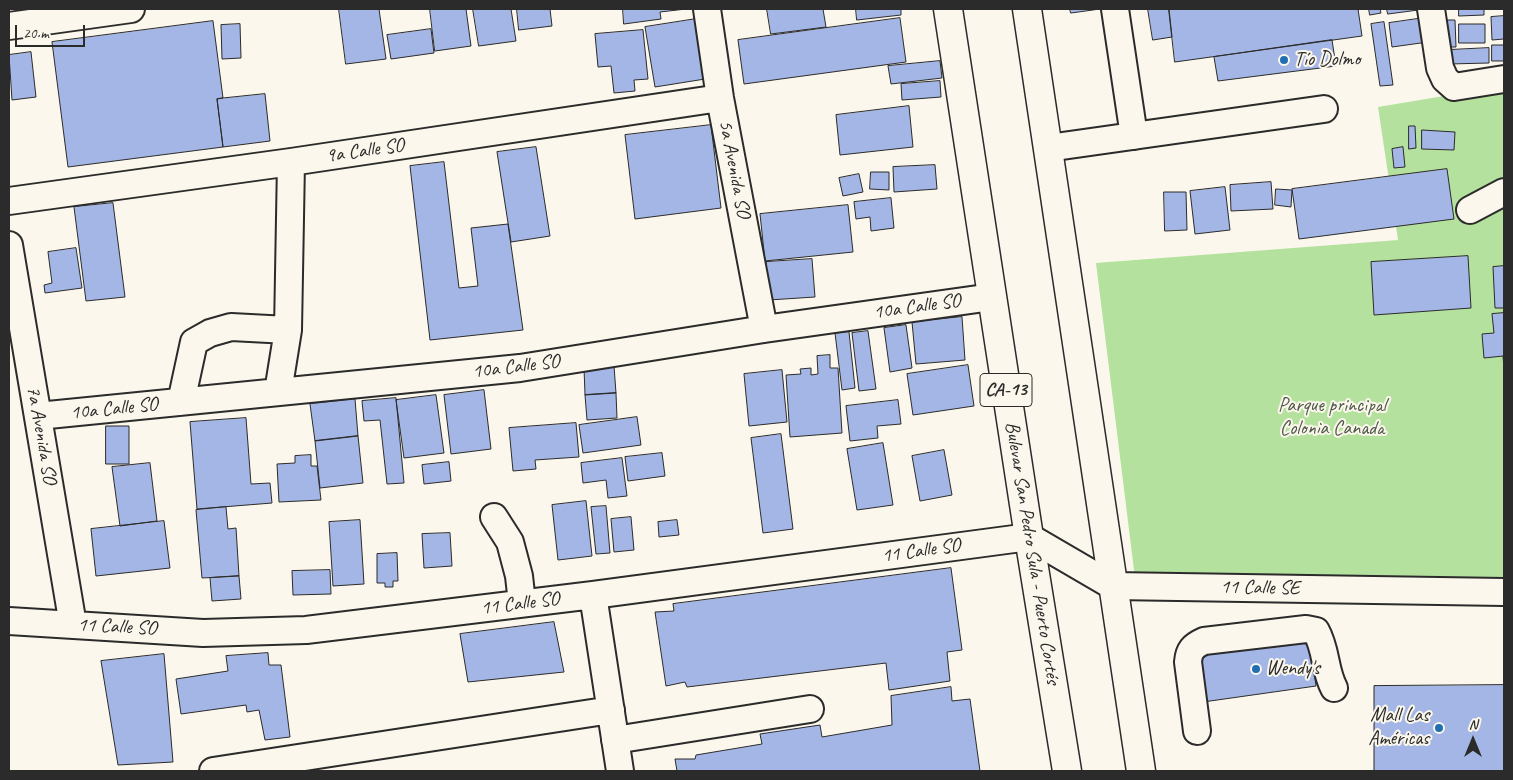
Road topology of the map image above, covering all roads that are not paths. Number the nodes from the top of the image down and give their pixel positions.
1 (131, 9) edge
2 (707, 9) edge
3 (948, 9) edge
4 (1027, 9) edge
5 (1115, 9) edge
6 (1431, 9) edge
7 (9, 26) edge
8 (1504, 79) edge
9 (720, 98) junction
10 (1324, 109) dead end
11 (1134, 136) junction
12 (1048, 148) junction
13 (291, 162) junction
14 (1504, 192) edge
15 (9, 201) edge
16 (1470, 210) dead end
17 (9, 245) edge
18 (992, 296) junction
19 (764, 329) junction
20 (288, 330) junction
21 (278, 392) junction
22 (181, 402) junction
23 (38, 416) junction
24 (494, 517) dead end
25 (1029, 537) junction
26 (1113, 586) junction
27 (1504, 592) edge
28 (593, 595) junction
29 (522, 603) junction
30 (9, 618) edge
31 (73, 625) junction
32 (1334, 688) dead end
33 (810, 709) dead end
34 (611, 710) junction
35 (1197, 730) dead end
36 (615, 740) junction
37 (218, 771) edge
38 (620, 771) edge
39 (1066, 771) edge
40 (1141, 771) edge

1 - 7 street
2 - 9 street, 5a Avenida SO
3 - 18 highway, Bulevar San Pedro Sula - Puerto Cortés / CA-13
4 - 12 highway
5 - 11 street
6 - 8 street
9 - 13 street, 9a Calle SO
9 - 19 street, 5a Avenida SO
10 - 11 street
11 - 12 street
12 - 26 highway
13 - 15 street, 9a Calle SO
13 - 20 street
14 - 16 street
17 - 23 street, 7a Avenida SO
18 - 19 street, 10a Calle SO
18 - 25 highway, Bulevar San Pedro Sula - Puerto Cortés / CA-13
19 - 21 street, 10a Calle SO
20 - 21 street
20 - 22 street
21 - 22 street, 10a Calle SO
22 - 23 street, 10a Calle SO
23 - 31 street, 7a Avenida SO
24 - 29 street
25 - 26 street, 11 Calle SE
25 - 28 street, 11 Calle SO
25 - 39 highway, Bulevar San Pedro Sula - Puerto Cortés / CA-13
26 - 27 street, 11 Calle SE
26 - 40 highway
28 - 29 street, 11 Calle SO
28 - 34 street
29 - 31 street, 11 Calle SO
30 - 31 street, 11 Calle SO
32 - 35 street
33 - 36 street
34 - 36 street
34 - 37 street
36 - 38 street

